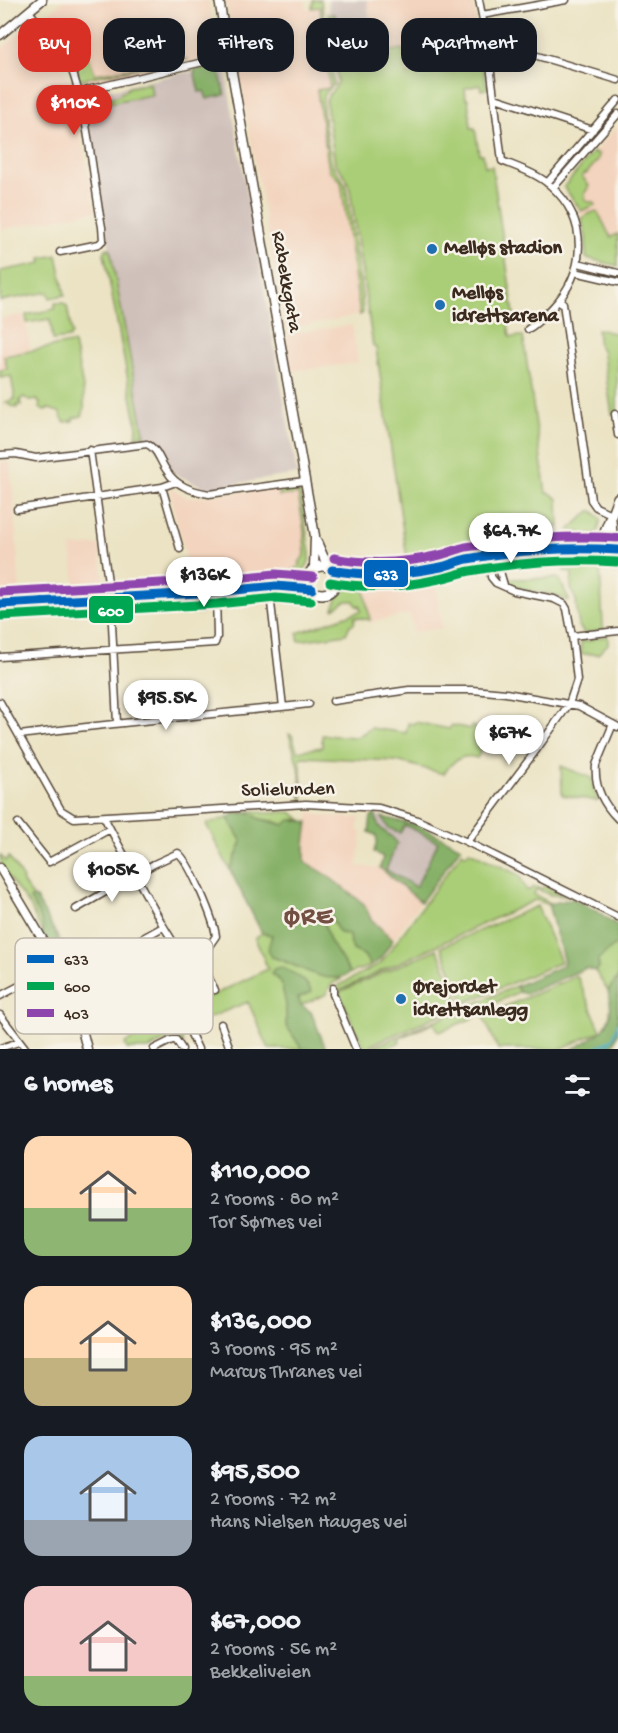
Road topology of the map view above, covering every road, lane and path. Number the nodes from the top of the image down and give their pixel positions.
1 (42, 0) edge
2 (219, 0) edge
3 (479, 0) edge
4 (566, 0) edge
5 (29, 11) junction
6 (482, 15) junction
7 (222, 18) edge
8 (483, 18) edge
9 (0, 35) edge
10 (537, 56) edge
11 (197, 64) edge
12 (231, 72) edge
13 (491, 72) edge
14 (618, 80) edge
15 (78, 94) junction
16 (495, 98) junction
17 (618, 100) edge
18 (618, 114) edge
19 (593, 130) junction
20 (547, 183) junction
21 (553, 188) junction
22 (60, 252) dead end
23 (578, 263) junction
24 (575, 272) junction
25 (618, 273) edge
26 (618, 282) edge
27 (559, 300) junction
28 (528, 329) dead end
29 (615, 414) dead end
30 (618, 435) edge
31 (90, 450) junction
32 (0, 455) edge
33 (304, 481) junction
34 (176, 482) junction
35 (162, 487) junction
36 (97, 497) junction
37 (618, 498) edge
38 (17, 509) dead end
39 (611, 514) junction
40 (315, 536) junction
41 (180, 549) dead end
42 (608, 552) edge
43 (618, 559) edge
44 (494, 562) junction
45 (330, 569) junction
46 (312, 571) junction
47 (369, 574) junction
48 (335, 585) junction
49 (272, 586) junction
50 (312, 589) junction
51 (216, 592) junction
52 (110, 598) junction
53 (0, 604) edge
54 (618, 631) edge
55 (572, 636) junction
56 (114, 650) junction
57 (0, 657) edge
58 (333, 700) dead end
59 (0, 702) edge
60 (309, 704) dead end
61 (569, 704) junction
62 (283, 707) junction
63 (117, 723) junction
64 (615, 725) edge
65 (20, 735) junction
66 (104, 817) junction
67 (618, 819) edge
68 (18, 823) dead end
69 (110, 829) junction
70 (466, 842) junction
71 (0, 868) edge
72 (135, 875) junction
73 (76, 909) dead end
74 (618, 916) edge
75 (163, 927) junction
76 (42, 938) edge
77 (142, 938) edge
78 (170, 938) edge
79 (213, 940) edge
80 (213, 986) edge
81 (15, 988) edge
82 (333, 988) dead end
83 (215, 990) dead end
84 (0, 996) edge
85 (0, 1015) edge
86 (221, 1024) dead end
87 (83, 1034) edge
88 (191, 1034) dead end
89 (19, 1042) junction
90 (0, 1048) edge
91 (26, 1049) edge
92 (87, 1049) edge
93 (154, 1049) edge
94 (182, 1049) edge
95 (198, 1049) edge
96 (230, 1049) edge
97 (356, 1049) edge

1 - 5 street
2 - 7 street, Rabekkgata
3 - 6 street
4 - 6 street
5 - 9 street
5 - 15 street
6 - 8 street
10 - 14 street
11 - 15 street
12 - 33 street, Rabekkgata
13 - 16 street
15 - 22 street
16 - 19 street
16 - 20 street
17 - 19 street
18 - 21 street
19 - 20 street
20 - 21 street
21 - 23 street
23 - 24 street
23 - 25 street
24 - 26 street
24 - 27 street
27 - 28 street
27 - 39 street
29 - 30 street
31 - 32 street
31 - 34 street
31 - 36 street
33 - 34 street
33 - 40 street, Rabekkgata
34 - 35 street
35 - 36 street
35 - 41 street
36 - 38 street
36 - 52 street
37 - 39 main road
39 - 42 main road
40 - 45 street
40 - 46 street, Rabekkgata
42 - 43 main road
42 - 44 main road
44 - 47 main road
44 - 55 street
45 - 46 main road
45 - 47 main road
45 - 48 main road
46 - 49 main road
46 - 50 main road
47 - 48 main road
48 - 50 main road
49 - 50 main road
49 - 51 main road
49 - 62 street
51 - 52 main road
51 - 56 street
52 - 53 main road
52 - 56 street
54 - 55 street
55 - 61 street
56 - 57 street
56 - 63 street
58 - 61 street
59 - 65 street, Solielunden
60 - 62 street
61 - 64 street
61 - 70 street
62 - 63 street
63 - 65 street
64 - 67 street
65 - 66 street, Solielunden
66 - 69 street
66 - 70 street, Solielunden
68 - 69 street
69 - 72 street
70 - 74 street, Solielunden
71 - 76 street
72 - 73 street
72 - 75 street
72 - 79 street
75 - 77 street
75 - 78 street
80 - 83 street
81 - 84 street
82 - 97 street
85 - 89 street
86 - 96 street
87 - 92 street
88 - 95 street
89 - 90 street
89 - 91 street
93 - 94 street

